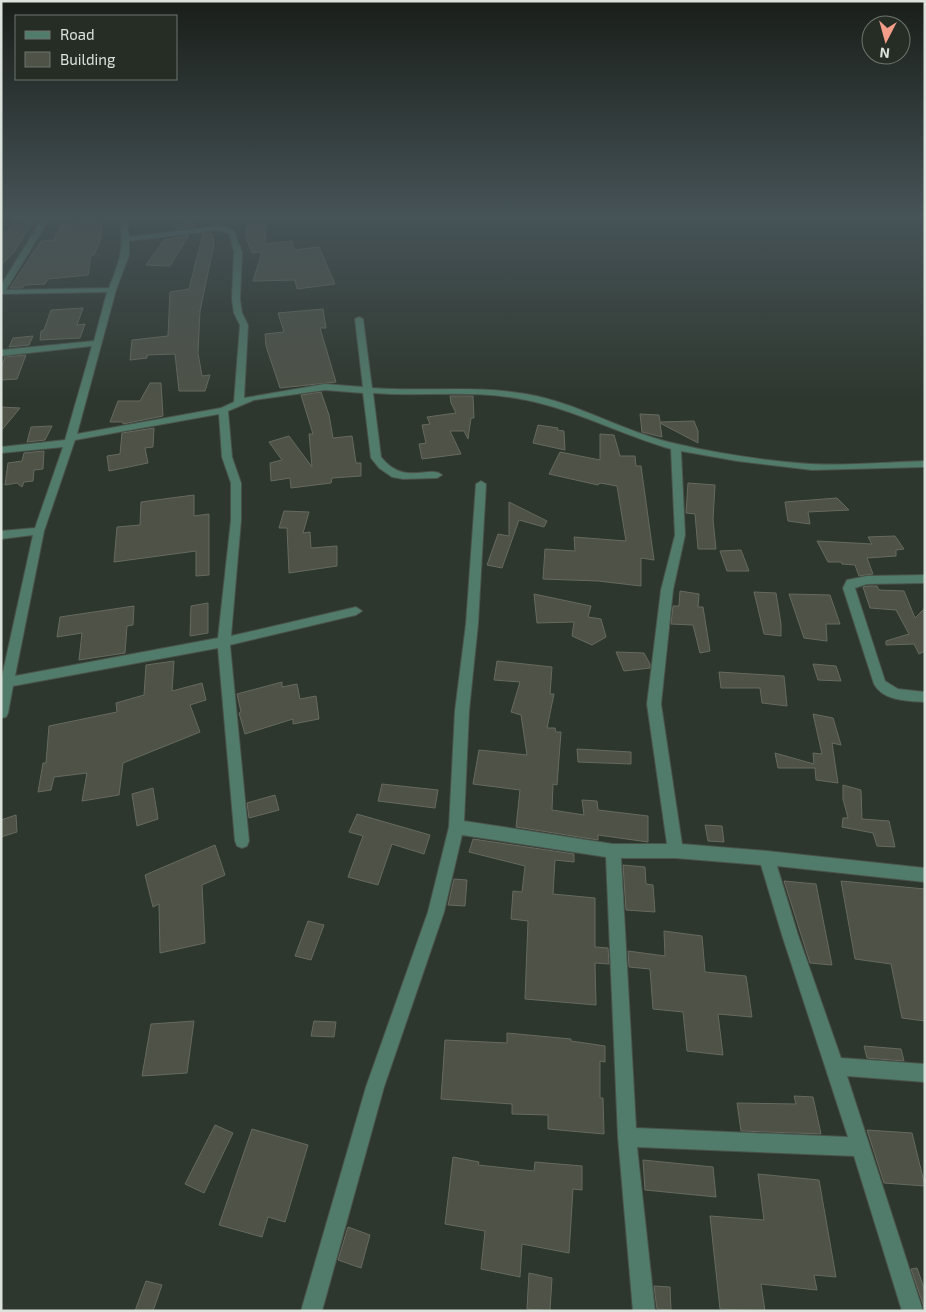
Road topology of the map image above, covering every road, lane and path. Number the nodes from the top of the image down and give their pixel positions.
1 (10, 277) edge
2 (117, 277) edge
3 (237, 277) edge
4 (112, 290) junction
5 (1, 292) edge
6 (359, 319) dead end
7 (98, 343) junction
8 (1, 353) edge
9 (369, 389) junction
10 (239, 403) junction
11 (222, 410) junction
12 (70, 441) junction
13 (676, 447) junction
14 (1, 450) edge
15 (925, 464) edge
16 (436, 475) dead end
17 (480, 484) dead end
18 (38, 531) junction
19 (1, 535) edge
20 (925, 579) edge
21 (356, 611) dead end
22 (224, 642) junction
23 (8, 682) junction
24 (925, 697) edge
25 (1, 713) edge
26 (456, 827) junction
27 (242, 840) dead end
28 (613, 851) junction
29 (675, 851) junction
30 (767, 858) junction
31 (925, 875) edge
32 (835, 1066) junction
33 (925, 1072) edge
34 (627, 1137) junction
35 (861, 1147) junction
36 (311, 1311) edge
37 (644, 1311) edge
38 (913, 1311) edge

1 - 5 street
2 - 4 street
3 - 10 street
4 - 5 street
4 - 7 street
6 - 9 street
7 - 8 street
7 - 12 street
9 - 10 street
9 - 13 street
9 - 16 street
10 - 11 street
11 - 12 street
11 - 22 street
12 - 14 street
12 - 18 street
13 - 15 street
13 - 29 street
17 - 26 street
18 - 19 street
18 - 23 street
20 - 24 street
21 - 22 street
22 - 23 street
22 - 27 street
23 - 25 street
26 - 28 street
26 - 36 street
28 - 29 street
28 - 34 street
29 - 30 street
30 - 31 street
30 - 32 street
32 - 33 street
32 - 35 street
34 - 35 street
34 - 37 street
35 - 38 street

